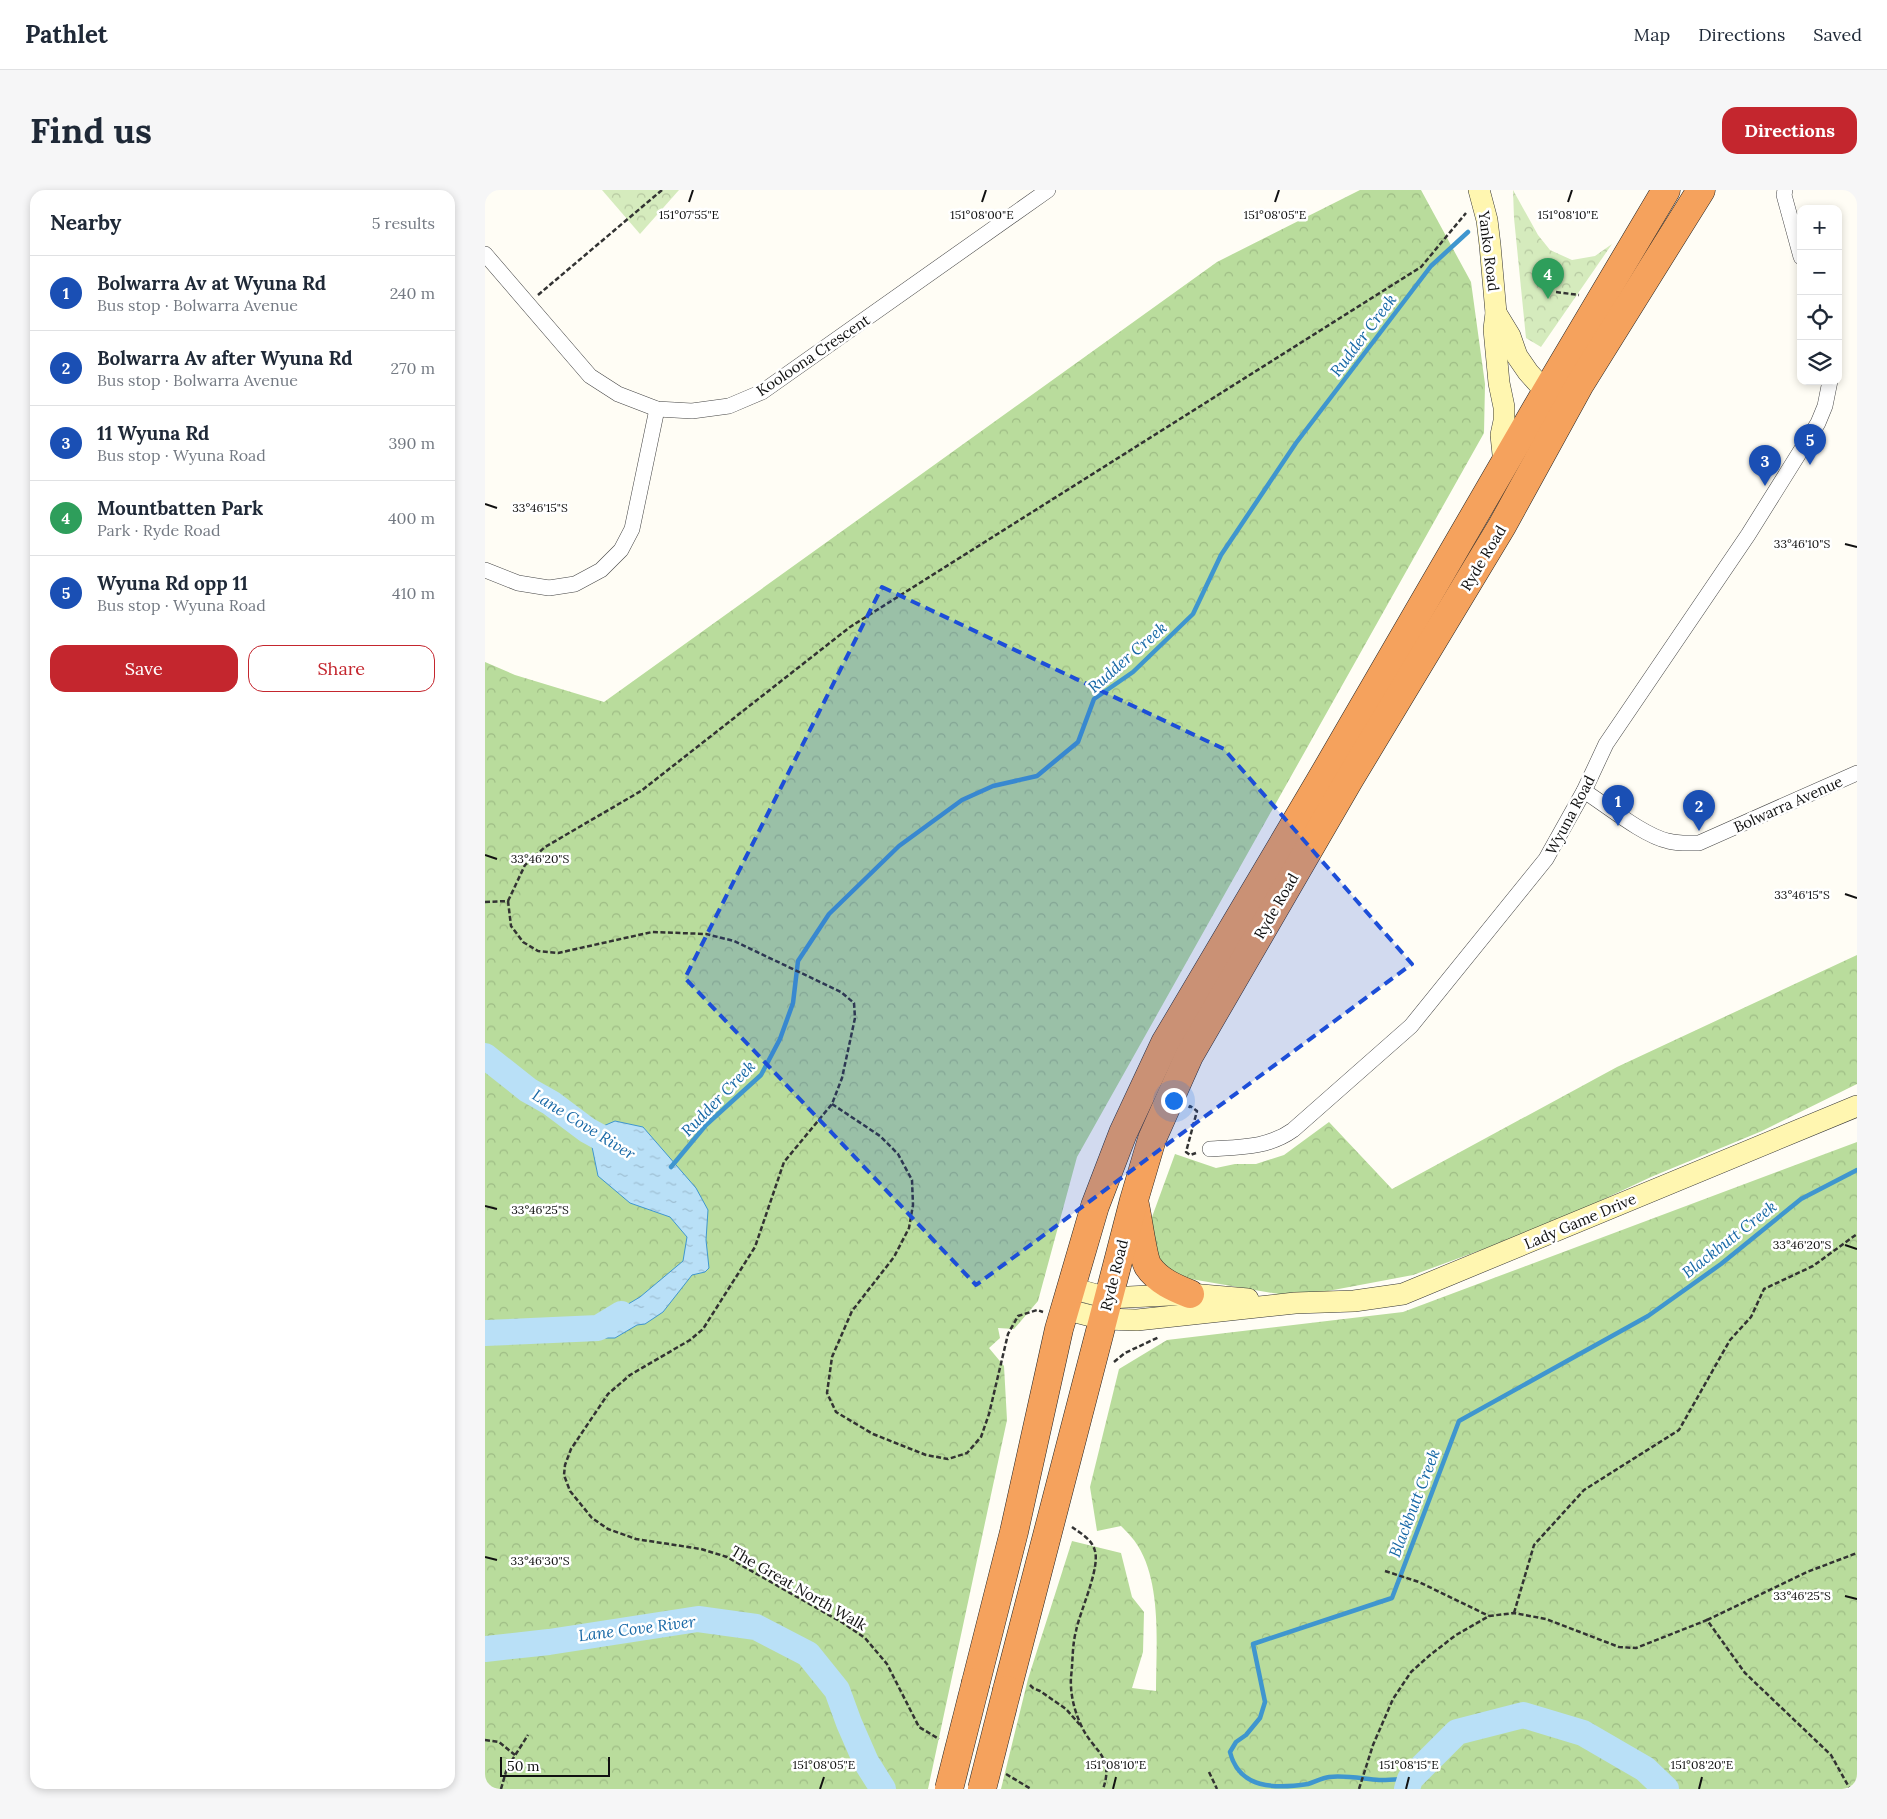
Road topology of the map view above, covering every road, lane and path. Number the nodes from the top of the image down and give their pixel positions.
1 (662, 190) edge
2 (1048, 190) edge
3 (1666, 190) edge
4 (1701, 190) edge
5 (1782, 192) edge
6 (1480, 193) edge
7 (1799, 250) edge
8 (485, 254) edge
9 (1556, 292) dead end
10 (1581, 295) dead end
11 (527, 304) junction
12 (1496, 313) junction
13 (1497, 354) junction
14 (1829, 385) edge
15 (1548, 404) junction
16 (657, 409) junction
17 (1504, 464) junction
18 (485, 570) edge
19 (1857, 773) edge
20 (1584, 791) junction
21 (508, 901) junction
22 (485, 902) edge
23 (832, 1104) junction
24 (1857, 1106) edge
25 (1186, 1114) dead end
26 (1210, 1149) joint
27 (1134, 1200) junction
28 (1857, 1234) edge
29 (1190, 1294) junction
30 (1059, 1303) junction
31 (1295, 1303) junction
32 (1106, 1308) junction
33 (1162, 1336) dead end
34 (1112, 1365) dead end
35 (1069, 1525) dead end
36 (1857, 1553) edge
37 (1385, 1571) dead end
38 (1514, 1613) junction
39 (1489, 1616) junction
40 (1707, 1620) junction
41 (1018, 1686) junction
42 (1081, 1726) junction
43 (919, 1728) dead end
44 (528, 1735) dead end
45 (485, 1740) edge
46 (515, 1755) junction
47 (1209, 1772) dead end
48 (501, 1789) edge
49 (949, 1789) edge
50 (982, 1789) edge
51 (1103, 1789) edge
52 (1217, 1789) edge
53 (1359, 1789) edge
54 (1851, 1789) edge

1 - 11 path
2 - 16 street, Kooloona Crescent
3 - 15 highway, Ryde Road
4 - 15 highway, Ryde Road
5 - 7 street
6 - 12 main road, Yanko Road
6 - 21 path
8 - 11 street, Kooloona Crescent
9 - 10 path
11 - 16 street, Kooloona Crescent
12 - 13 main road, Yanko Road
12 - 15 main road, Yanko Road
13 - 15 main road, Yanko Road
13 - 17 main road, Yanko Road
14 - 20 street, Wyuna Road
15 - 17 highway, Ryde Road
15 - 27 highway, Ryde Road
16 - 18 street
17 - 30 highway, Ryde Road
19 - 20 street, Bolwarra Avenue
20 - 26 street, Wyuna Road
21 - 22 path
21 - 23 path, The Great North Walk
23 - 30 path
23 - 43 path, The Great North Walk
24 - 31 main road, Lady Game Drive
25 - 26 path
27 - 29 highway
27 - 32 highway, Ryde Road
28 - 38 path
29 - 31 main road, Lady Game Drive
29 - 32 main road, Lady Game Drive
30 - 32 main road, Lady Game Drive
30 - 49 highway, Ryde Road, bridge
31 - 32 main road, Lady Game Drive
32 - 41 highway, Ryde Road
33 - 34 path
35 - 42 path
36 - 40 path
37 - 39 path
38 - 39 path
38 - 40 path
39 - 53 path
40 - 54 path
41 - 42 path
41 - 50 highway, Ryde Road, bridge
42 - 51 path
44 - 46 path
45 - 46 path
46 - 48 path
47 - 52 path

